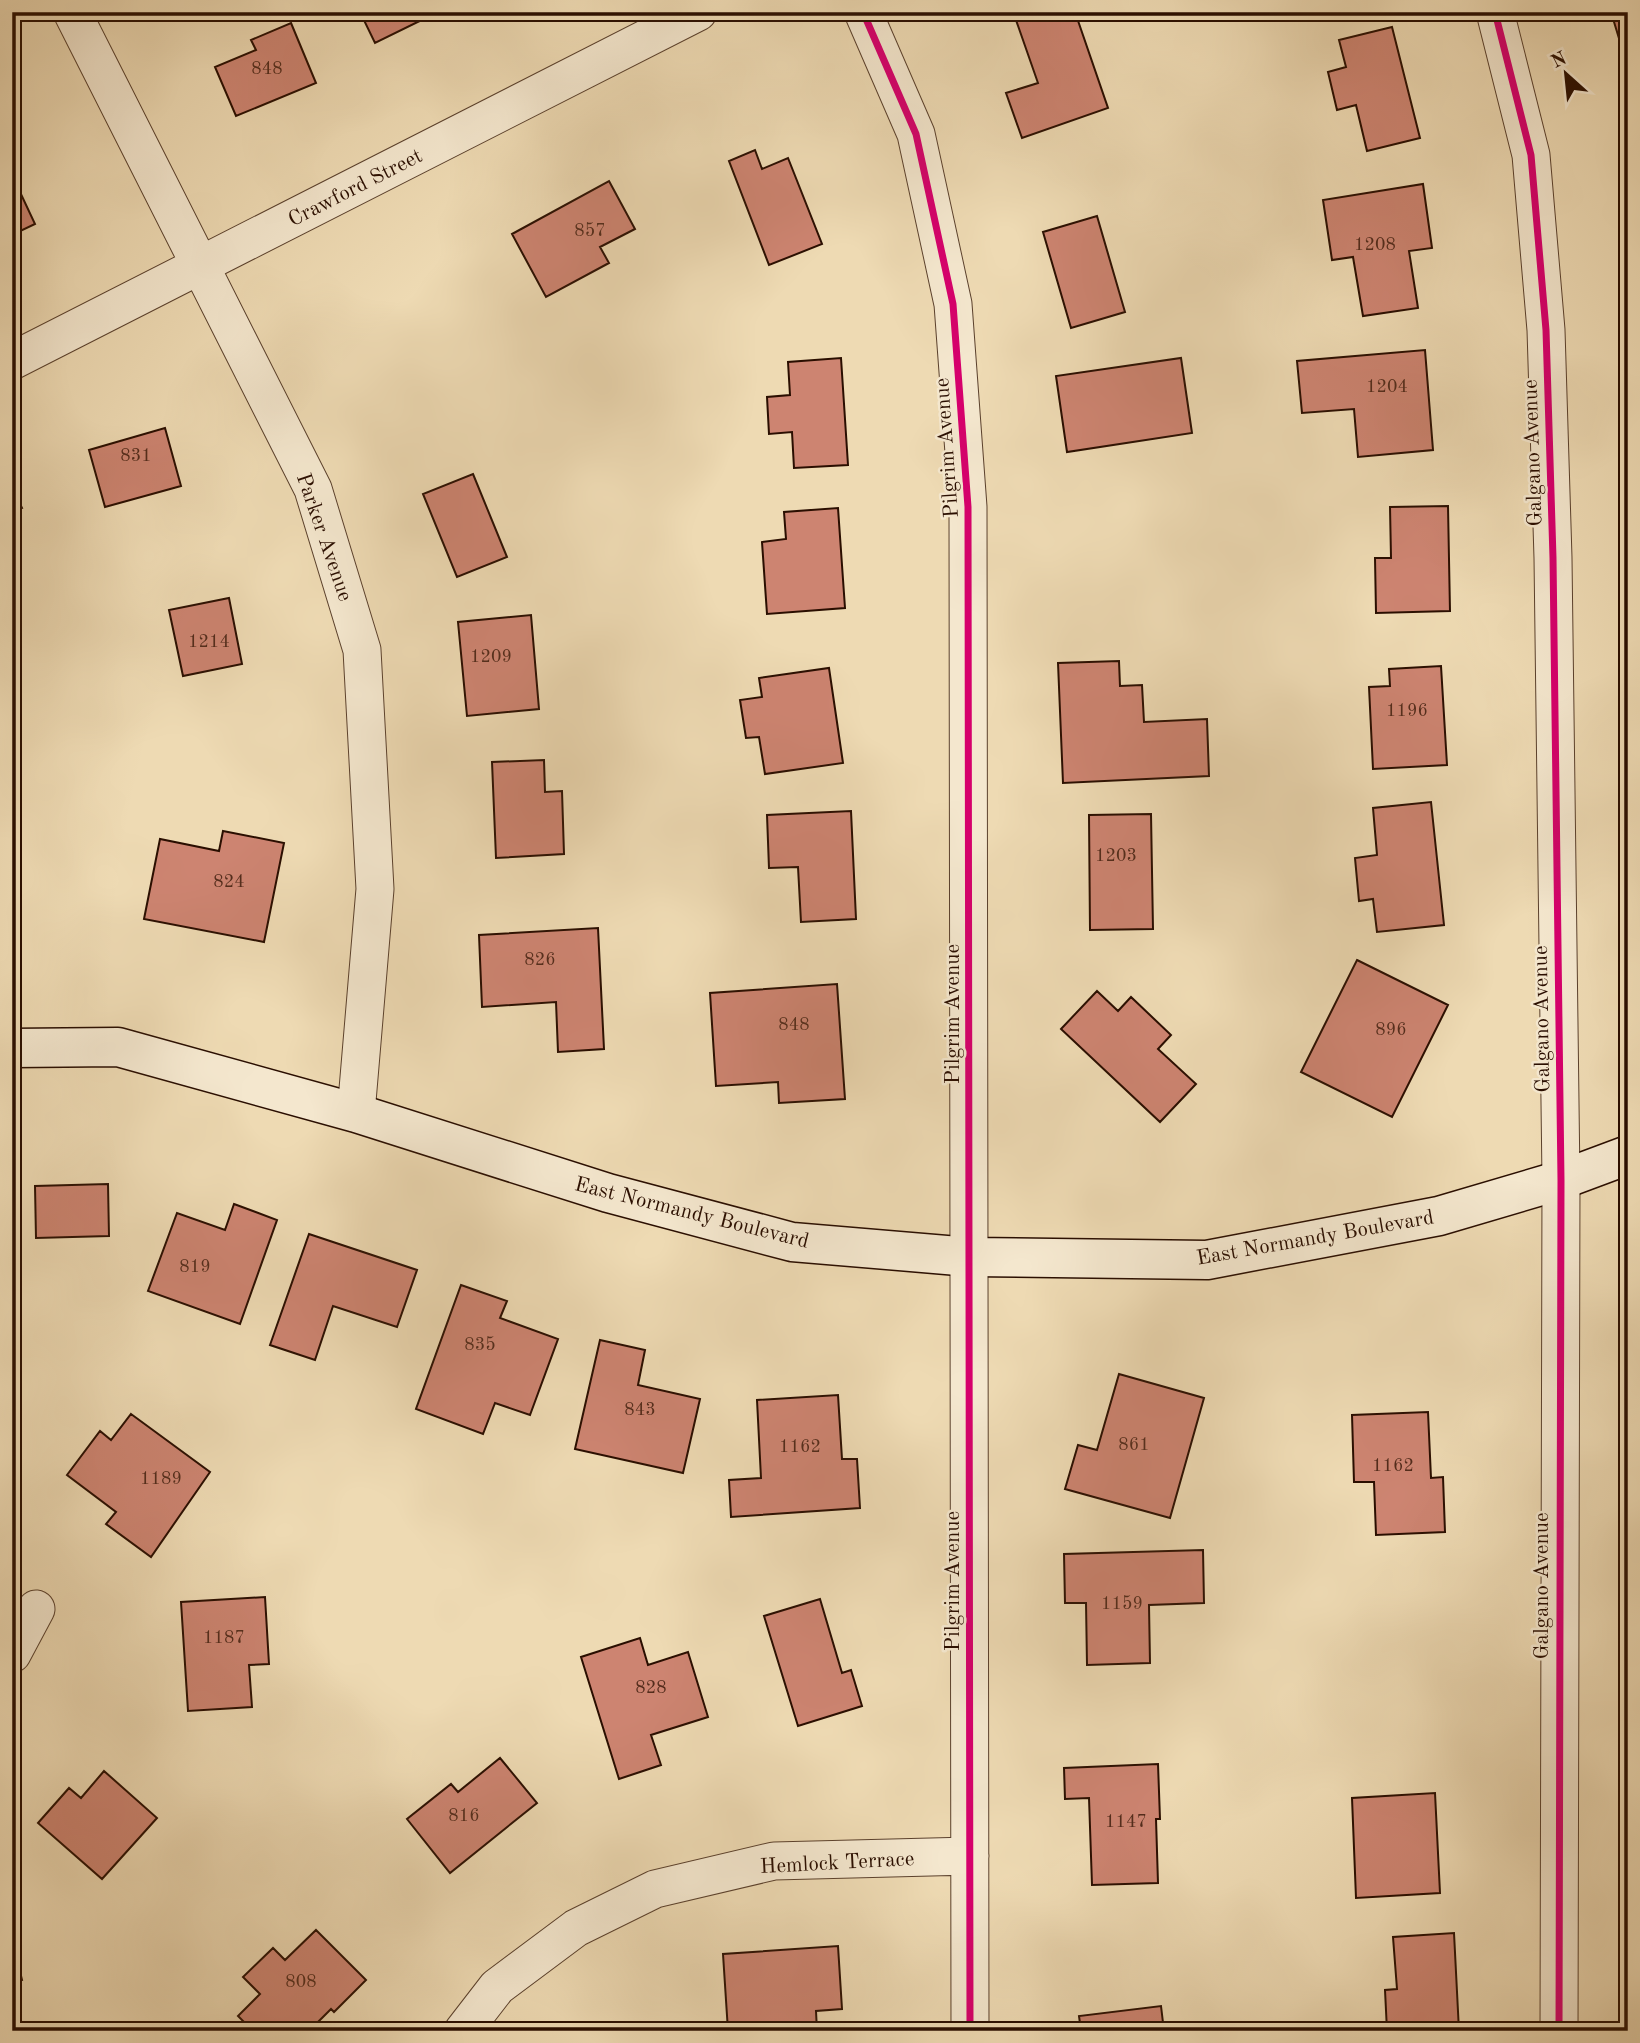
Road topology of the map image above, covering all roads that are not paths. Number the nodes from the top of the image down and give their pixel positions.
1 (72, 12) edge
2 (698, 12) edge
3 (863, 12) edge
4 (1495, 12) edge
5 (200, 266) junction
6 (12, 361) edge
7 (12, 1048) edge
8 (356, 1113) junction
9 (1628, 1155) edge
10 (1561, 1180) junction
11 (970, 1257) junction
12 (36, 1609) dead end
13 (12, 1654) edge
14 (970, 1856) junction
15 (463, 2031) edge
16 (970, 2031) edge
17 (1559, 2031) edge

1 - 5 street, Parker Avenue
2 - 5 street, Crawford Street
3 - 11 street, Pilgrim Avenue
4 - 10 street, Galgano Avenue
5 - 6 street, Crawford Street
5 - 8 street, Parker Avenue
7 - 8 street, East Normandy Boulevard
8 - 11 street, East Normandy Boulevard
9 - 10 street, East Normandy Boulevard
10 - 11 street, East Normandy Boulevard
10 - 17 street, Galgano Avenue
11 - 14 street, Pilgrim Avenue
12 - 13 street
14 - 15 street, Hemlock Terrace
14 - 16 street, Pilgrim Avenue

